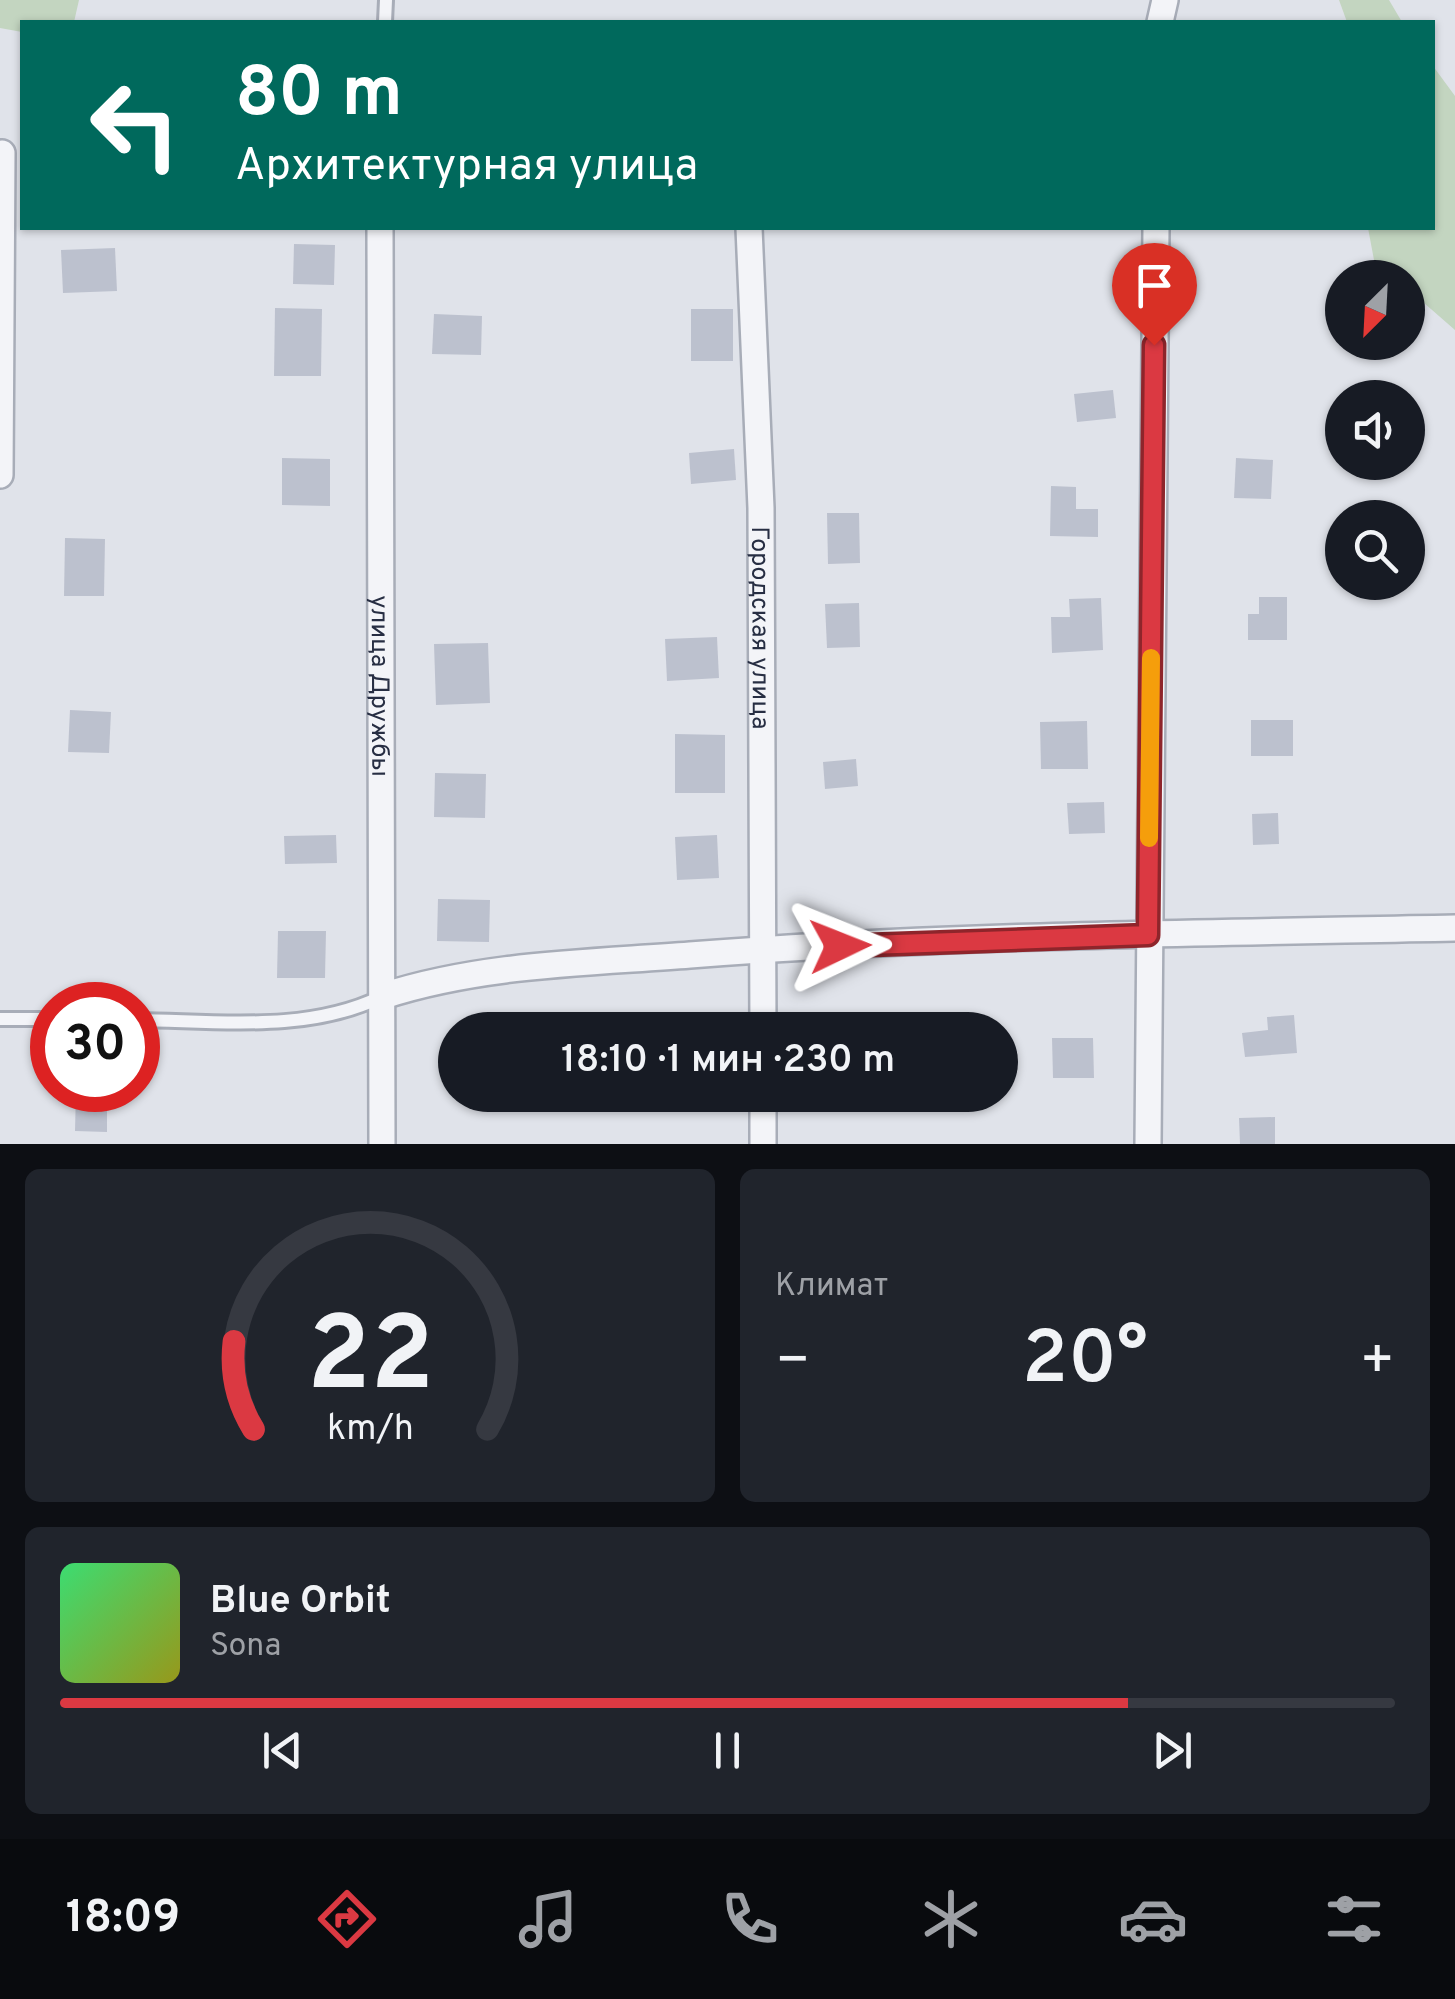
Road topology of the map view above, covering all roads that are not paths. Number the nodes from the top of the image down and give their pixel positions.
1 (8, 153) edge
2 (380, 230) edge
3 (749, 230) edge
4 (1156, 230) edge
5 (0, 474) edge
6 (1455, 928) edge
7 (1148, 935) junction
8 (763, 949) junction
9 (383, 996) junction
10 (763, 1012) edge
11 (0, 1018) edge
12 (30, 1019) edge
13 (160, 1020) edge
14 (763, 1112) edge
15 (382, 1144) edge
16 (762, 1144) edge
17 (1148, 1144) edge

1 - 5 street
2 - 9 street, улица Дружбы
3 - 8 street, Городская улица
4 - 7 street
6 - 7 street
7 - 8 street
7 - 17 street
8 - 9 street
8 - 10 street, Городская улица
9 - 13 lane
9 - 15 street, улица Дружбы
11 - 12 lane
14 - 16 street

